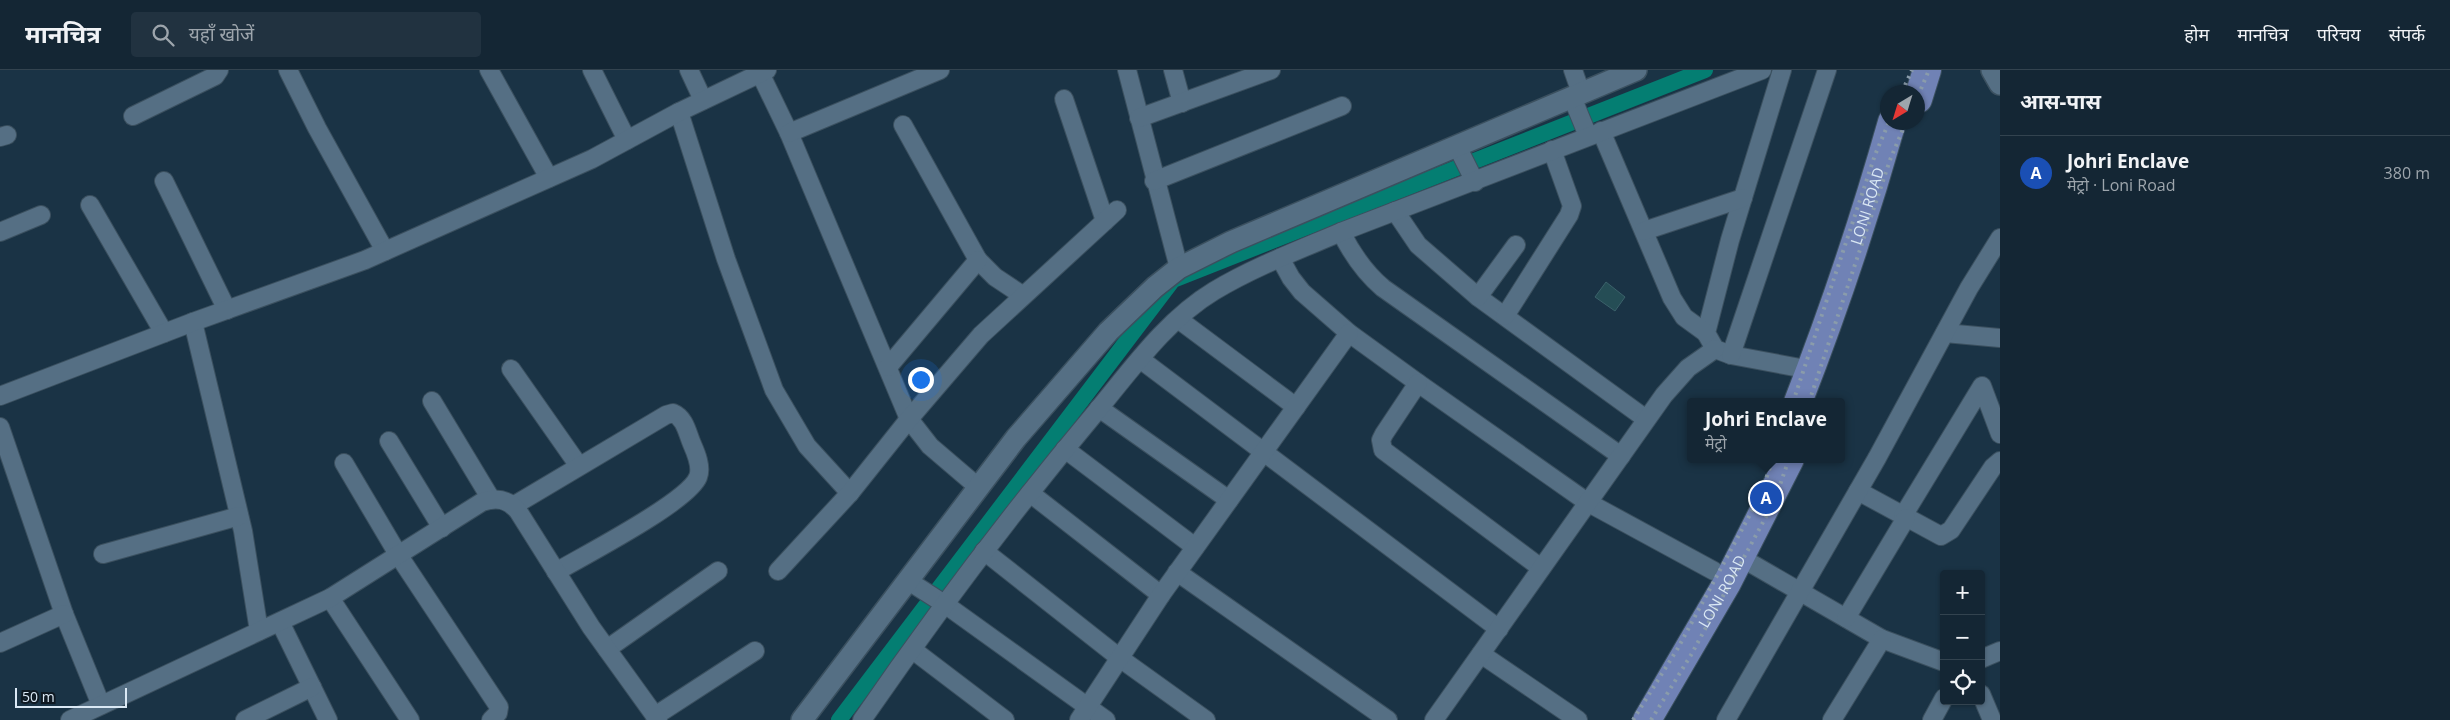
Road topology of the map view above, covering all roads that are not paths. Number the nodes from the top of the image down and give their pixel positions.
1 (219, 70) edge
2 (288, 70) edge
3 (489, 70) edge
4 (592, 70) edge
5 (689, 70) edge
6 (940, 70) edge
7 (1127, 70) edge
8 (1172, 70) edge
9 (1271, 70) edge
10 (1573, 70) edge
11 (1636, 70) edge
12 (1762, 70) edge
13 (1782, 70) edge
14 (1827, 70) edge
15 (1907, 70) edge
16 (1927, 70) edge
17 (1992, 70) edge
18 (763, 72) edge
19 (2000, 84) edge
20 (1903, 85) edge
21 (1922, 85) edge
22 (1064, 99) dead end
23 (703, 100) junction
24 (1182, 104) junction
25 (1342, 106) dead end
26 (679, 112) junction
27 (133, 116) dead end
28 (1584, 116) junction
29 (1139, 118) junction
30 (903, 125) dead end
31 (1891, 130) edge
32 (1906, 130) edge
33 (789, 134) junction
34 (627, 140) junction
35 (1552, 150) junction
36 (1889, 162) junction
37 (1466, 164) junction
38 (548, 178) junction
39 (164, 181) dead end
40 (1154, 181) junction
41 (1743, 198) junction
42 (90, 205) dead end
43 (1395, 211) junction
44 (41, 215) dead end
45 (1644, 231) junction
46 (0, 232) edge
47 (1341, 232) junction
48 (2000, 238) edge
49 (1516, 246) dead end
50 (385, 251) junction
51 (1280, 258) junction
52 (978, 260) junction
53 (1179, 268) junction
54 (1022, 295) junction
55 (1478, 296) junction
56 (227, 310) junction
57 (1505, 316) junction
58 (1178, 319) junction
59 (193, 322) junction
60 (1945, 332) junction
61 (164, 333) junction
62 (1349, 333) junction
63 (1706, 333) junction
64 (2000, 338) edge
65 (1715, 349) junction
66 (1731, 355) junction
67 (1140, 359) junction
68 (888, 367) junction
69 (511, 369) dead end
70 (1810, 370) junction
71 (1418, 383) junction
72 (0, 396) edge
73 (1800, 398) edge
74 (1817, 398) edge
75 (432, 401) dead end
76 (1296, 407) junction
77 (1099, 408) junction
78 (1646, 418) junction
79 (909, 419) junction
80 (0, 427) edge
81 (2000, 434) edge
82 (389, 441) dead end
83 (1065, 449) junction
84 (1263, 453) junction
85 (1621, 456) junction
86 (2000, 460) edge
87 (344, 463) dead end
88 (1770, 463) edge
89 (1788, 463) edge
90 (579, 466) junction
91 (978, 487) junction
92 (1858, 490) junction
93 (850, 493) junction
94 (1030, 494) junction
95 (491, 499) junction
96 (1229, 500) junction
97 (1587, 502) junction
98 (513, 506) junction
99 (239, 516) junction
100 (1905, 517) junction
101 (442, 528) junction
102 (1195, 547) junction
103 (984, 551) junction
104 (103, 554) dead end
105 (399, 556) junction
106 (1740, 557) junction
107 (1541, 568) junction
108 (778, 570) dead end
109 (718, 571) dead end
110 (1714, 571) junction
111 (556, 572) junction
112 (1177, 572) junction
113 (913, 584) junction
114 (1800, 592) junction
115 (1161, 595) junction
116 (330, 598) junction
117 (940, 601) junction
118 (64, 614) junction
119 (1846, 618) junction
120 (280, 622) junction
121 (1499, 629) junction
122 (259, 631) junction
123 (1882, 639) junction
124 (0, 643) edge
125 (607, 649) junction
126 (913, 650) junction
127 (2000, 650) edge
128 (755, 651) dead end
129 (1481, 654) junction
130 (1985, 657) edge
131 (1120, 659) junction
132 (1940, 661) edge
133 (312, 688) junction
134 (1985, 703) edge
135 (101, 705) junction
136 (1940, 705) edge
137 (1083, 714) edge
138 (657, 718) edge
139 (869, 718) edge
140 (73, 719) edge
141 (245, 720) edge
142 (328, 720) edge
143 (410, 720) edge
144 (491, 720) edge
145 (802, 720) edge
146 (1005, 720) edge
147 (1106, 720) edge
148 (1206, 720) edge
149 (1388, 720) edge
150 (1434, 720) edge
151 (1578, 720) edge
152 (1630, 720) edge
153 (1647, 720) edge
154 (1726, 720) edge
155 (1832, 720) edge
156 (1932, 720) edge
157 (1992, 720) edge

1 - 27 street
2 - 50 street
3 - 38 street
4 - 34 street
5 - 23 street
6 - 33 street
7 - 29 street
8 - 24 street
9 - 24 street
10 - 28 street
11 - 28 street
12 - 28 street
13 - 41 street
14 - 66 street
15 - 20 highway
16 - 21 highway
17 - 19 street
18 - 23 street
18 - 33 street
22 - 54 street
23 - 26 street
24 - 29 street
25 - 40 street
26 - 34 street
26 - 93 street
28 - 35 street
28 - 37 street
28 - 45 street
29 - 40 street
30 - 52 street
31 - 36 highway, LONI ROAD
32 - 36 highway, LONI ROAD
33 - 68 street
34 - 38 street
35 - 37 street
35 - 57 street
36 - 70 highway, LONI ROAD
36 - 74 highway, LONI ROAD
37 - 43 street
37 - 53 street
38 - 50 street
39 - 56 street
40 - 53 street
41 - 45 street
41 - 63 street
42 - 61 street
43 - 47 street
43 - 55 street
44 - 46 street
45 - 63 street
47 - 51 street
47 - 85 street
48 - 60 street
49 - 55 street
50 - 56 street
51 - 58 street
51 - 62 street
52 - 54 street
52 - 68 street
53 - 91 street
54 - 79 street
55 - 57 street
56 - 59 street
57 - 78 street
58 - 67 street
58 - 76 street
59 - 61 street
59 - 99 street
60 - 64 street
60 - 92 street
61 - 72 street
62 - 71 street
62 - 76 street
63 - 65 street
65 - 66 street
65 - 78 street
66 - 70 street
67 - 77 street
67 - 84 street
68 - 79 street
69 - 90 street
70 - 73 highway, LONI ROAD
71 - 97 street
71 - 107 street
75 - 95 street
76 - 84 street
77 - 83 street
77 - 96 street
78 - 85 street
79 - 91 street
79 - 93 street
80 - 118 street
81 - 100 street
82 - 101 street
83 - 94 street
83 - 102 street
84 - 96 street
84 - 121 street
85 - 97 street
86 - 100 street
87 - 105 street
88 - 110 highway, LONI ROAD
89 - 106 highway, LONI ROAD
90 - 98 street
90 - 111 street
91 - 113 street
92 - 100 street
92 - 114 street
93 - 108 street
94 - 103 street
94 - 115 street
95 - 98 street
95 - 101 street
96 - 102 street
97 - 107 street
97 - 110 street
98 - 111 street
99 - 104 street
99 - 122 street
100 - 119 street
101 - 105 street
102 - 112 street
103 - 117 street
103 - 131 street
105 - 116 street
105 - 144 street
106 - 114 street
106 - 153 highway, LONI ROAD
107 - 121 street
109 - 125 street
110 - 152 highway, LONI ROAD
111 - 125 street
112 - 115 street
112 - 149 street
113 - 117 street
113 - 145 street
114 - 119 street
114 - 154 street
115 - 131 street
116 - 120 street
116 - 143 street
117 - 126 street
117 - 137 street
118 - 124 street
118 - 135 street
119 - 123 street
120 - 122 street
120 - 133 street
121 - 129 street
122 - 135 street
123 - 132 street
123 - 155 street
125 - 138 street
126 - 139 street
126 - 146 street
127 - 130 street
128 - 138 street
129 - 150 street
129 - 151 street
131 - 137 street
131 - 148 street
133 - 141 street
133 - 142 street
134 - 157 street
135 - 140 street
136 - 156 street
137 - 147 street

